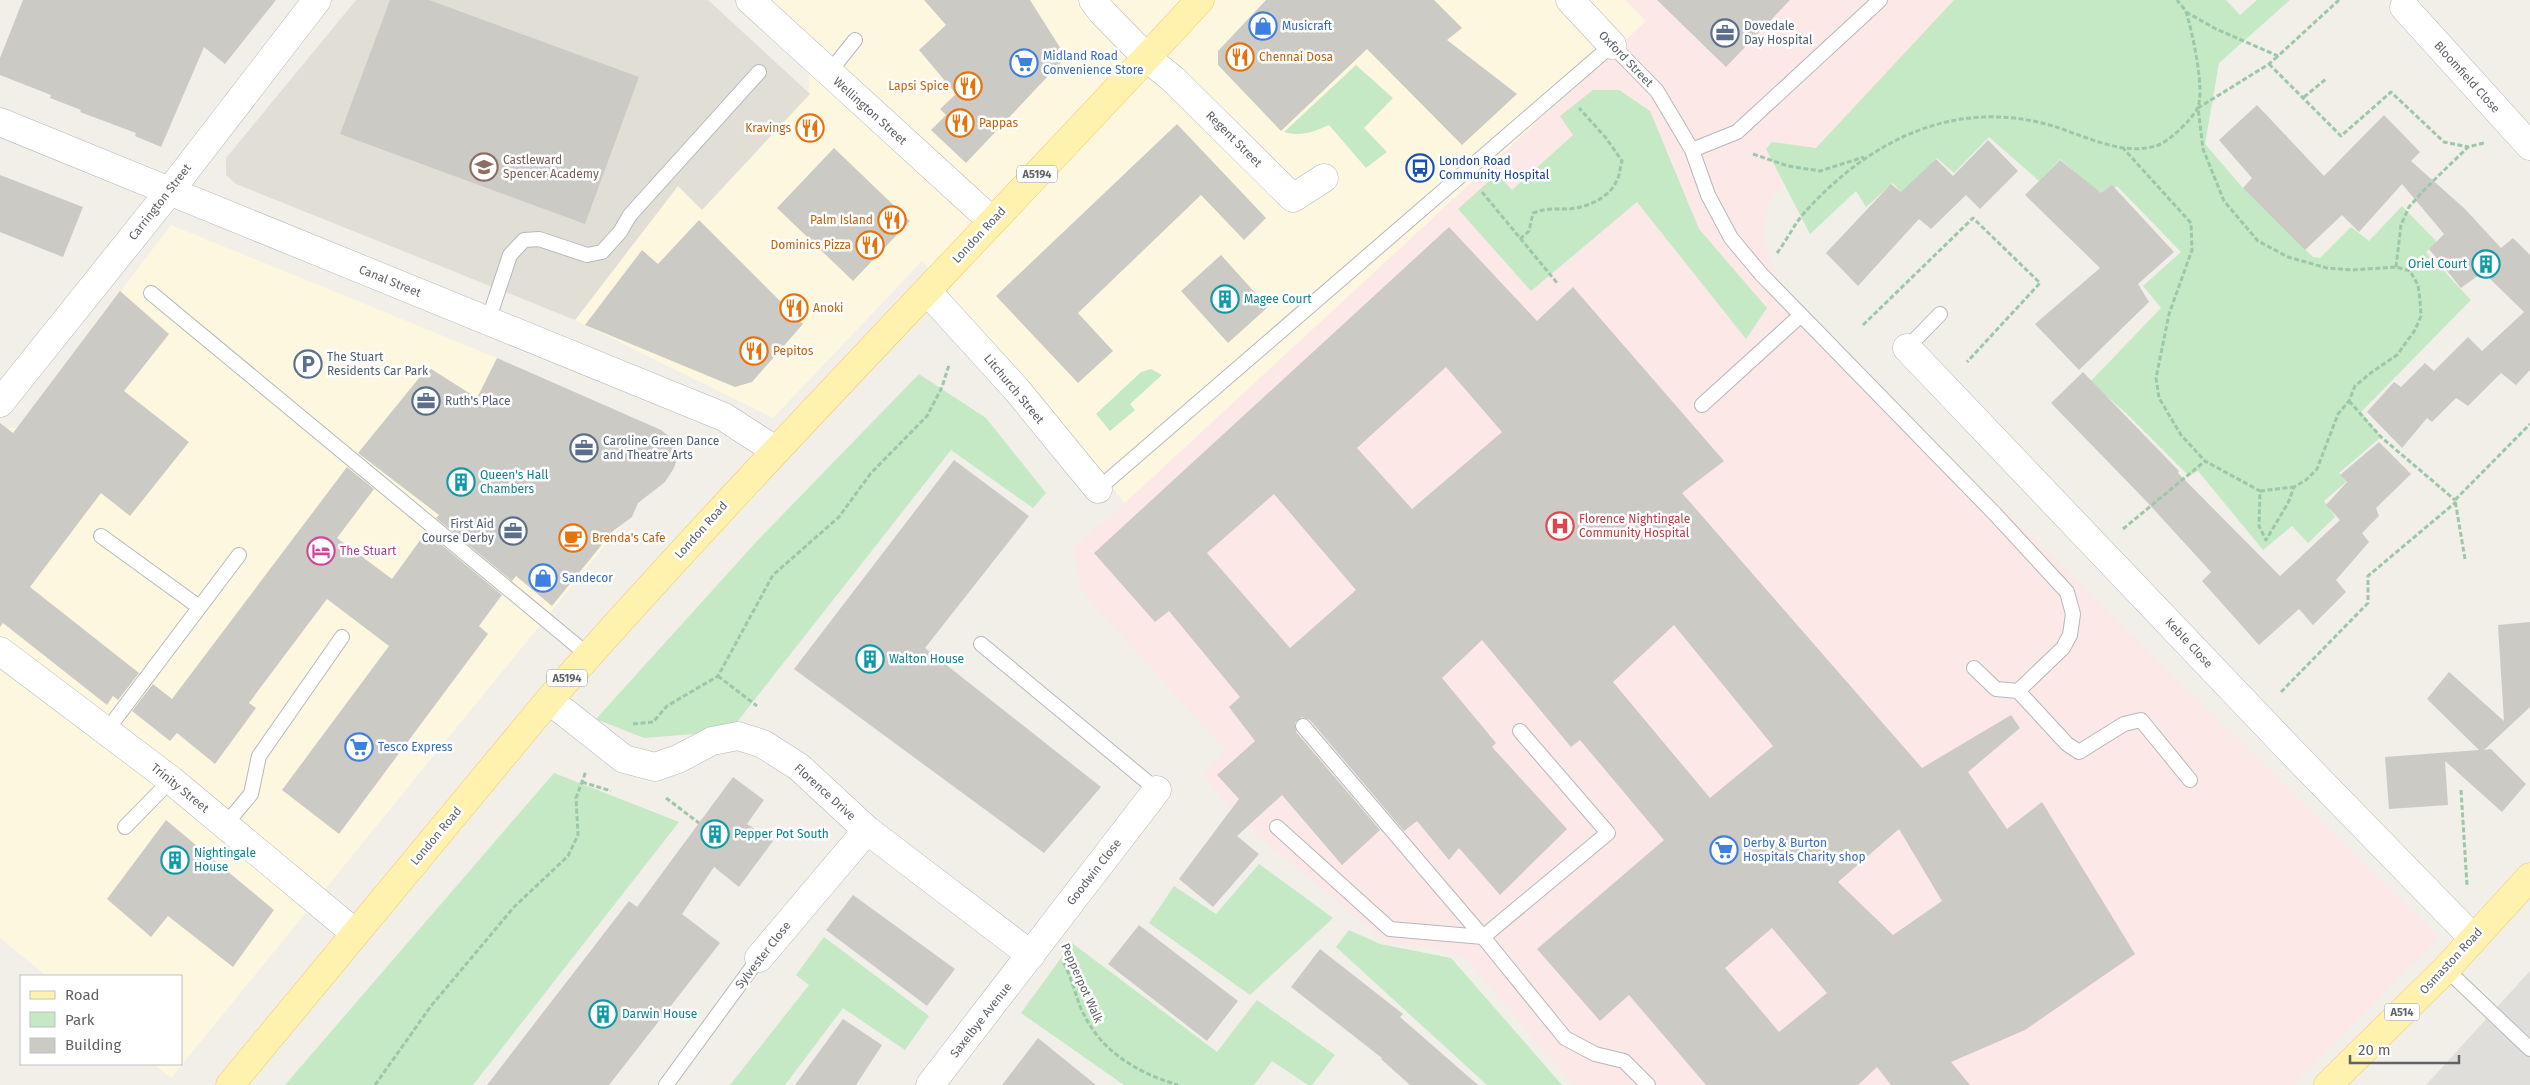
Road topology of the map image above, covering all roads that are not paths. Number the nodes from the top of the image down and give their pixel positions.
1 (317, 0) edge
2 (750, 0) edge
3 (1093, 0) edge
4 (1200, 0) edge
5 (1570, 0) edge
6 (1880, 0) edge
7 (2404, 7) dead end
8 (854, 40) dead end
9 (1612, 45) junction
10 (1147, 58) junction
11 (759, 72) dead end
12 (828, 74) junction
13 (0, 122) edge
14 (2524, 140) edge
15 (1692, 150) junction
16 (1324, 178) dead end
17 (169, 192) junction
18 (992, 221) junction
19 (927, 291) junction
20 (151, 293) dead end
21 (1940, 314) dead end
22 (1801, 315) junction
23 (488, 321) junction
24 (1906, 348) joint
25 (1, 400) edge
26 (1702, 405) dead end
27 (775, 450) junction
28 (1098, 489) joint
29 (101, 536) dead end
30 (238, 554) dead end
31 (199, 608) junction
32 (342, 638) dead end
33 (981, 644) dead end
34 (0, 651) edge
35 (588, 656) junction
36 (1974, 668) dead end
37 (2018, 692) junction
38 (549, 700) junction
39 (1303, 726) dead end
40 (107, 730) junction
41 (1520, 731) dead end
42 (171, 780) junction
43 (2190, 780) dead end
44 (1157, 790) joint
45 (225, 825) junction
46 (1277, 827) dead end
47 (125, 828) dead end
48 (867, 830) junction
49 (2530, 877) edge
50 (355, 933) junction
51 (1483, 937) junction
52 (2473, 938) junction
53 (1031, 955) junction
54 (759, 958) joint
55 (2446, 969) junction
56 (2530, 1049) edge
57 (230, 1085) edge
58 (666, 1085) edge
59 (930, 1085) edge
60 (1648, 1085) edge
61 (2328, 1085) edge

1 - 17 street, Carrington Street
2 - 12 street, Wellington Street
3 - 10 street
4 - 10 main road, London Road / A5194
5 - 9 street, Oxford Street
6 - 15 lane
7 - 14 street, Bloomfield Close
8 - 12 lane
9 - 15 lane, Oxford Street
9 - 28 lane
10 - 16 street, Regent Street
10 - 18 main road, London Road / A5194
11 - 23 lane
12 - 18 street, Wellington Street
13 - 17 street, Canal Street
15 - 22 lane, Oxford Street
17 - 23 street, Canal Street
17 - 25 street, Carrington Street
18 - 19 main road, London Road / A5194
19 - 27 main road, London Road / A5194
19 - 28 street, Litchurch Street
20 - 35 lane
21 - 24 lane
22 - 26 lane
22 - 37 lane, Oxford Street
23 - 27 street, Canal Street
24 - 52 street, Keble Close
27 - 35 main road, London Road / A5194
29 - 31 lane
30 - 31 lane
31 - 40 lane
32 - 45 lane
33 - 44 lane
34 - 40 street, Trinity Street
35 - 38 main road, London Road / A5194
36 - 37 lane
37 - 43 lane
38 - 48 street, Florence Drive
38 - 50 main road, London Road / A5194
39 - 51 lane
40 - 42 street, Trinity Street
41 - 51 lane
42 - 45 street, Trinity Street
42 - 47 lane
44 - 53 street, Goodwin Close
45 - 50 street, Trinity Street
46 - 51 lane
48 - 53 street, Florence Drive
48 - 54 street, Sylvester Close
49 - 52 main road, Osmaston Road / A514
50 - 57 main road, London Road / A5194
51 - 60 lane
52 - 55 main road, Osmaston Road / A514
53 - 59 street, Saxelbye Avenue
54 - 58 lane, Sylvester Close
55 - 56 lane
55 - 61 main road, Osmaston Road / A514

